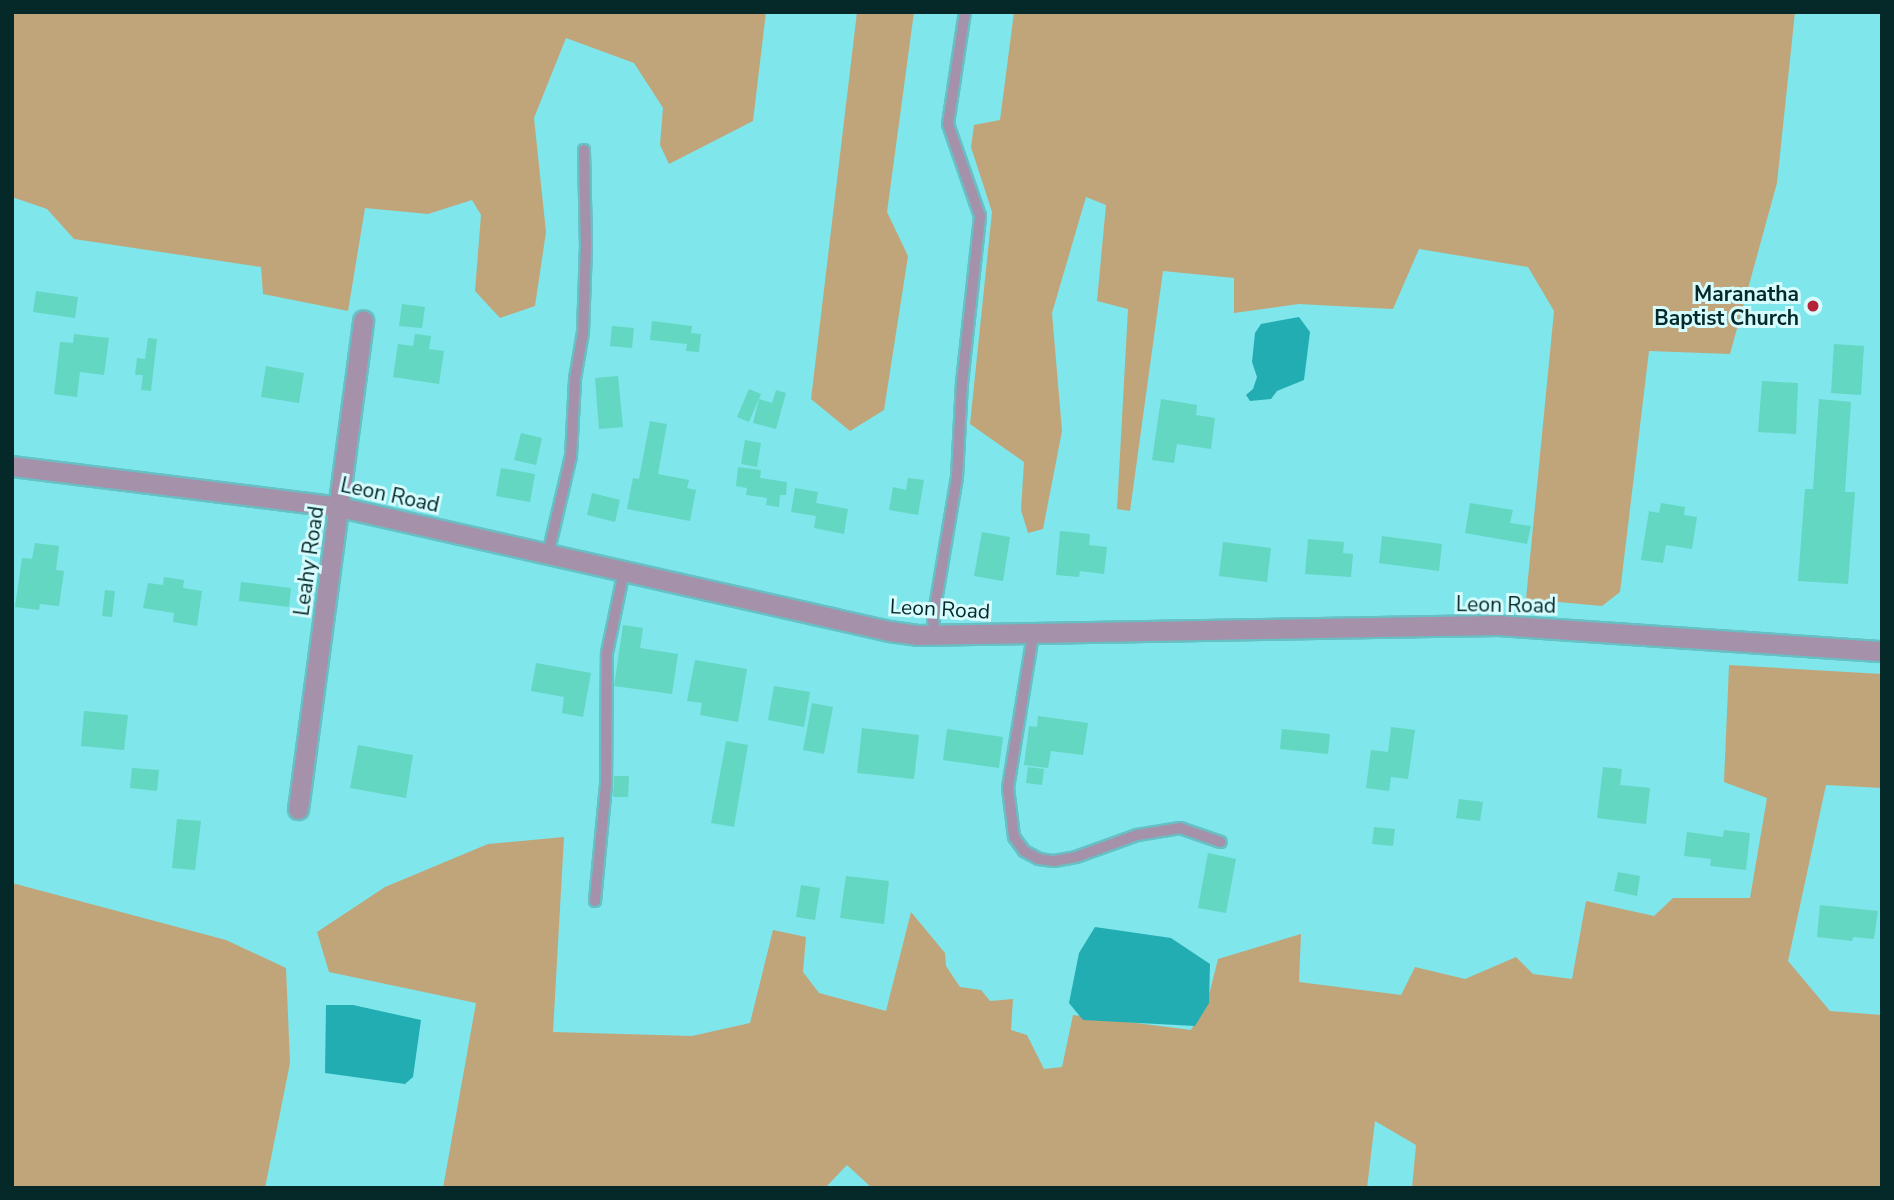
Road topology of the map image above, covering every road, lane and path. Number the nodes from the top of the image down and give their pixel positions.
1 (965, 12) edge
2 (584, 150) dead end
3 (363, 320) dead end
4 (12, 466) edge
5 (340, 506) junction
6 (548, 554) junction
7 (624, 572) junction
8 (935, 635) junction
9 (1033, 635) junction
10 (1882, 651) edge
11 (298, 809) dead end
12 (1221, 842) dead end
13 (595, 901) dead end

1 - 8 lane
2 - 6 lane
3 - 5 street, Leahy Road
4 - 5 street, Leon Road
5 - 6 street, Leon Road
5 - 11 street, Leahy Road
6 - 7 street, Leon Road
7 - 8 street, Leon Road
7 - 13 lane
8 - 9 street, Leon Road
9 - 10 street, Leon Road
9 - 12 lane

